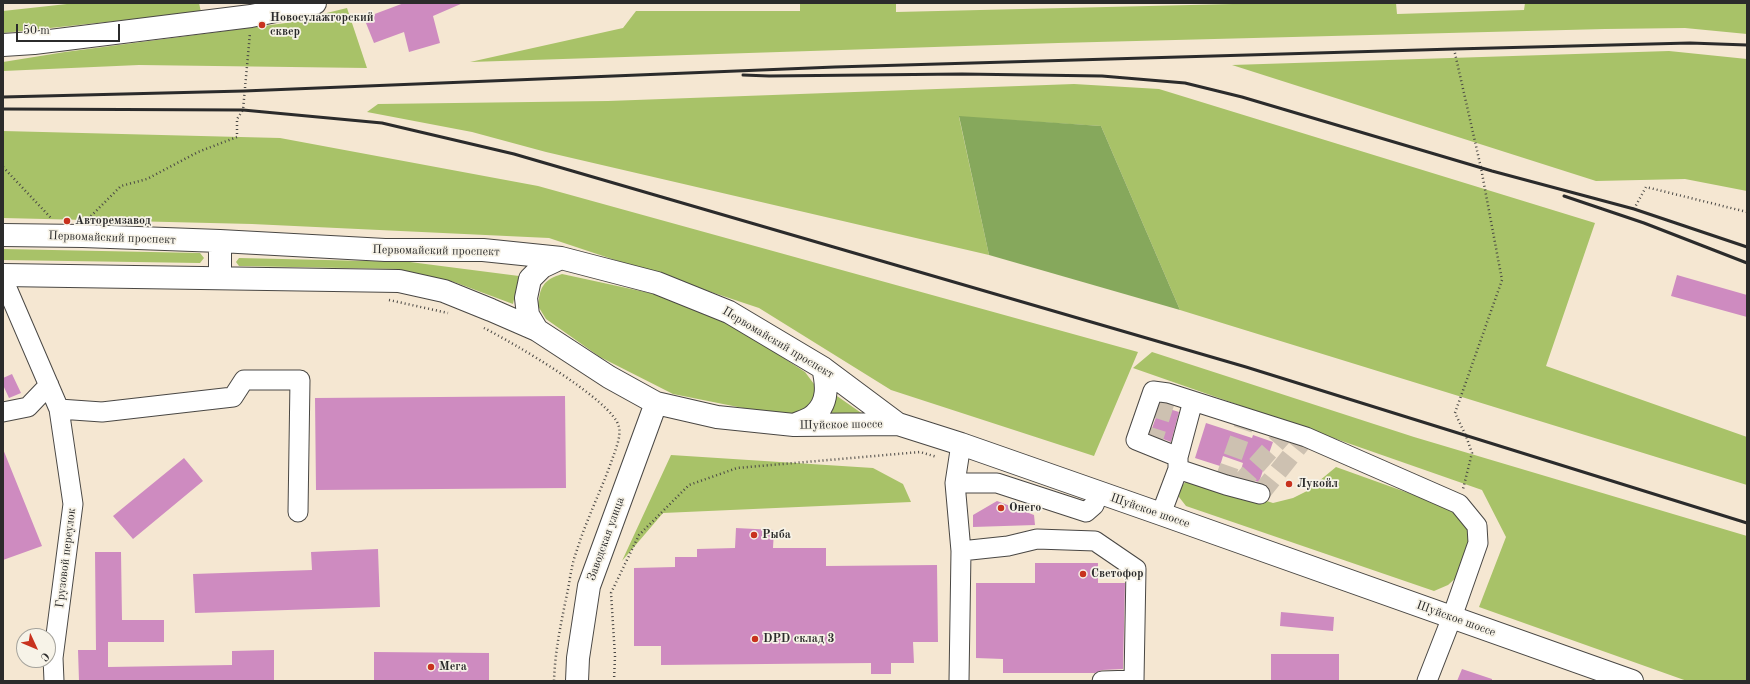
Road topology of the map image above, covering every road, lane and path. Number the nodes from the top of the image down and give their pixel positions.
1 (309, 4) edge
2 (251, 16) junction
3 (3, 45) edge
4 (1454, 49) dead end
5 (3, 167) edge
6 (1634, 209) dead end
7 (1747, 212) edge
8 (52, 220) dead end
9 (85, 222) dead end
10 (3, 235) edge
11 (220, 241) junction
12 (560, 258) junction
13 (3, 275) edge
14 (220, 277) junction
15 (3, 280) edge
16 (386, 300) dead end
17 (10, 314) edge
18 (452, 314) dead end
19 (478, 325) dead end
20 (537, 330) junction
21 (823, 368) junction
22 (49, 386) junction
23 (1193, 401) junction
24 (656, 403) junction
25 (59, 409) junction
26 (3, 412) edge
27 (898, 424) junction
28 (794, 425) junction
29 (961, 444) junction
30 (1178, 463) junction
31 (955, 483) junction
32 (1098, 493) junction
33 (1260, 494) dead end
34 (1459, 504) junction
35 (298, 512) dead end
36 (1161, 514) junction
37 (961, 551) junction
38 (1452, 617) junction
39 (1422, 680) edge
40 (54, 681) edge
41 (554, 681) edge
42 (577, 681) edge
43 (959, 681) edge
44 (1102, 681) edge
45 (1632, 681) edge

1 - 2 main road
2 - 3 main road
2 - 9 path
4 - 34 path
5 - 8 path
6 - 7 path
10 - 11 main road, Первомайский проспект
11 - 12 main road, Первомайский проспект
11 - 14 main road
12 - 20 main road
12 - 21 main road, Первомайский проспект
13 - 14 main road
14 - 20 main road
15 - 17 lane, Грузовой переулок
16 - 18 path
17 - 22 lane, Грузовой переулок
19 - 41 path
20 - 24 main road
21 - 27 main road, Первомайский проспект
21 - 28 main road
22 - 25 lane, Грузовой переулок
22 - 26 lane
23 - 30 lane
23 - 30 lane
23 - 34 lane
24 - 28 main road, Шуйское шоссе
24 - 42 main road, Заводская улица
25 - 35 lane
25 - 40 lane, Грузовой переулок
27 - 28 main road, Шуйское шоссе
27 - 29 main road, Шуйское шоссе
29 - 31 lane
29 - 32 main road, Шуйское шоссе
30 - 33 lane
30 - 36 lane
31 - 32 lane
31 - 37 lane
32 - 36 main road, Шуйское шоссе
34 - 38 lane
36 - 38 main road, Шуйское шоссе
37 - 43 lane
37 - 44 lane
38 - 39 lane
38 - 45 main road, Шуйское шоссе

